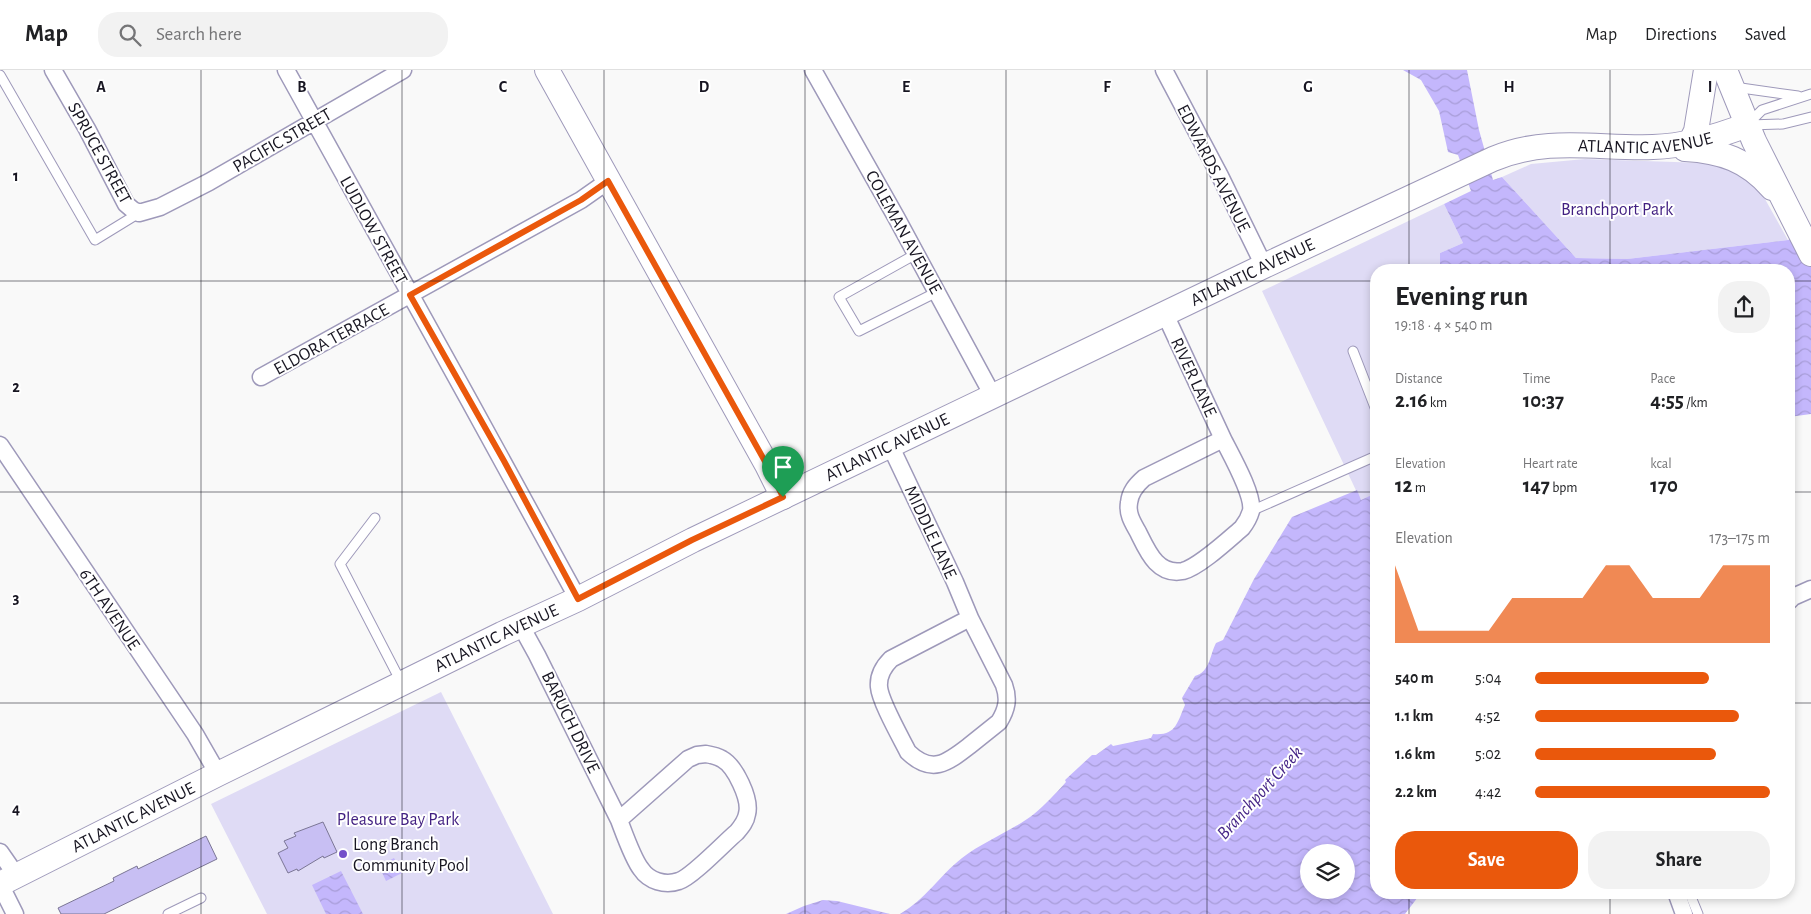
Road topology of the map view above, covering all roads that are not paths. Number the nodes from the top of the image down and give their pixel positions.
1 (53, 70) edge
2 (286, 70) edge
3 (403, 70) edge
4 (547, 70) edge
5 (813, 70) edge
6 (1164, 70) edge
7 (1706, 70) edge
8 (0, 75) edge
9 (1728, 78) edge
10 (1811, 94) edge
11 (1801, 97) junction
12 (1811, 117) edge
13 (314, 121) junction
14 (1747, 124) junction
15 (1690, 143) junction
16 (1651, 147) junction
17 (608, 181) junction
18 (1787, 204) junction
19 (160, 207) joint
20 (140, 213) junction
21 (916, 254) junction
22 (1811, 254) edge
23 (1264, 266) junction
24 (937, 292) junction
25 (410, 295) junction
26 (1165, 314) junction
27 (1352, 351) dead end
28 (262, 377) dead end
29 (1370, 395) edge
30 (993, 396) junction
31 (1223, 439) junction
32 (0, 445) edge
33 (890, 446) junction
34 (1370, 459) edge
35 (783, 497) junction
36 (1251, 511) junction
37 (375, 518) dead end
38 (1811, 590) edge
39 (1795, 596) edge
40 (578, 599) junction
41 (970, 618) junction
42 (521, 626) junction
43 (402, 685) junction
44 (218, 774) junction
45 (619, 820) junction
46 (0, 852) edge
47 (5, 881) edge
48 (201, 898) dead end
49 (1679, 899) edge
50 (1693, 899) edge
51 (15, 914) edge
52 (168, 914) edge
53 (1684, 914) edge
54 (1698, 914) edge

1 - 20 street, SPRUCE STREET
2 - 13 street, LUDLOW STREET
3 - 13 street, PACIFIC STREET
4 - 17 street
5 - 21 street, COLEMAN AVENUE
6 - 23 street, EDWARDS AVENUE
7 - 15 street
8 - 20 lane
9 - 11 lane
9 - 14 street
10 - 11 lane, ATLANTIC AVENUE
11 - 14 lane, ATLANTIC AVENUE
12 - 14 lane, ATLANTIC AVENUE
13 - 19 street, PACIFIC STREET
13 - 25 street, LUDLOW STREET
14 - 15 street, ATLANTIC AVENUE
14 - 18 street
15 - 16 street, ATLANTIC AVENUE
16 - 18 street
16 - 23 street, ATLANTIC AVENUE
17 - 25 street, ELDORA TERRACE
17 - 35 street
18 - 22 street
19 - 20 street, SPRUCE STREET
21 - 24 street, COLEMAN AVENUE
21 - 24 lane
23 - 26 street, ATLANTIC AVENUE
24 - 30 street, COLEMAN AVENUE
25 - 28 street, ELDORA TERRACE
25 - 40 street, LUDLOW STREET
26 - 30 street, ATLANTIC AVENUE
26 - 31 street, RIVER LANE
27 - 29 lane
30 - 33 street, ATLANTIC AVENUE
31 - 36 street, RIVER LANE
31 - 36 street, RIVER LANE
32 - 44 street, 6TH AVENUE
33 - 35 street, ATLANTIC AVENUE
33 - 41 street, MIDDLE LANE
34 - 36 lane
35 - 40 street, ATLANTIC AVENUE
37 - 43 lane
38 - 39 street
40 - 42 street, ATLANTIC AVENUE
41 - 41 street, MIDDLE LANE
42 - 43 street, ATLANTIC AVENUE
42 - 45 street, BARUCH DRIVE
43 - 44 street, ATLANTIC AVENUE
44 - 47 street, ATLANTIC AVENUE
45 - 45 street, BARUCH DRIVE
46 - 47 street
47 - 51 street
48 - 52 lane
49 - 53 street
50 - 54 lane

